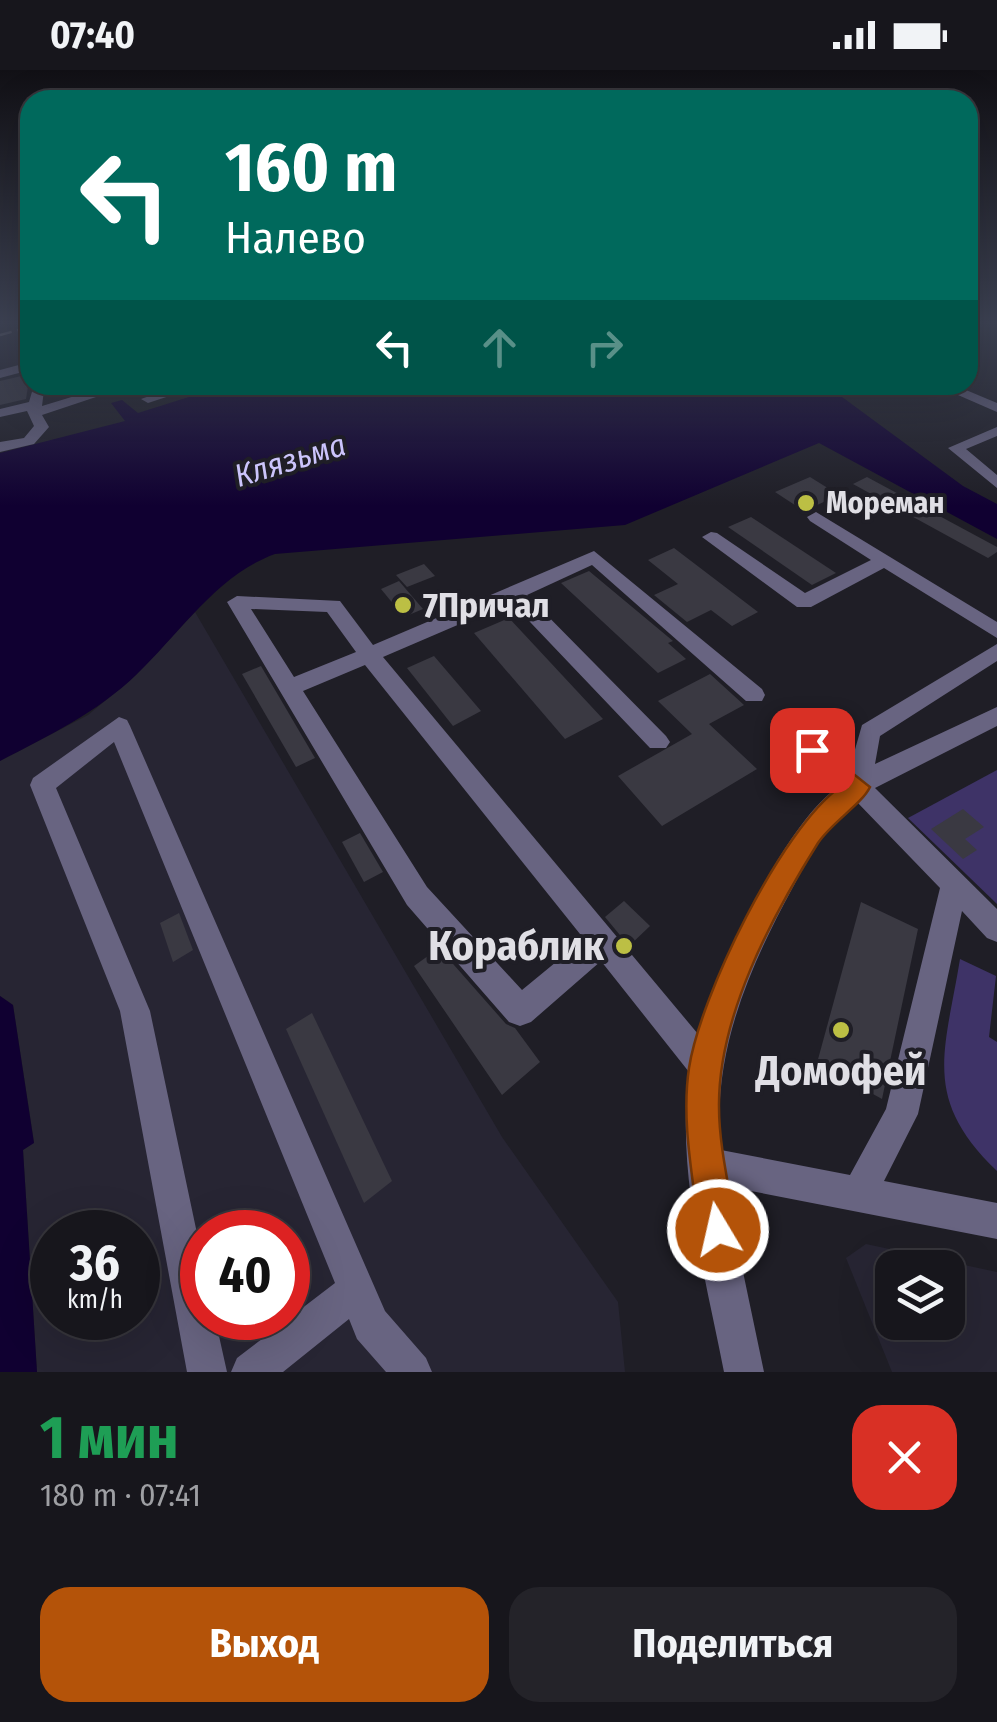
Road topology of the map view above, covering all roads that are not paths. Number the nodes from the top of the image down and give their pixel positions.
1 (37, 395) edge
2 (103, 395) edge
3 (162, 395) edge
4 (966, 395) edge
5 (148, 399) dead end
6 (35, 408) junction
7 (997, 408) edge
8 (0, 413) edge
9 (997, 431) edge
10 (0, 447) edge
11 (997, 482) edge
12 (816, 517) dead end
13 (711, 536) dead end
14 (886, 560) junction
15 (514, 593) junction
16 (997, 631) edge
17 (997, 651) edge
18 (369, 655) junction
19 (290, 688) junction
20 (754, 695) dead end
21 (997, 716) edge
22 (658, 742) dead end
23 (812, 750) dead end
24 (858, 787) junction
25 (954, 884) junction
26 (997, 928) edge
27 (605, 940) junction
28 (705, 1066) junction
29 (707, 1164) junction
30 (859, 1193) junction
31 (997, 1222) edge
32 (356, 1290) junction
33 (207, 1372) edge
34 (252, 1372) edge
35 (412, 1372) edge
36 (744, 1372) edge

1 - 6 street
2 - 6 street
3 - 5 street
4 - 7 street
6 - 8 street
6 - 10 street
9 - 11 street
12 - 14 street
13 - 14 street
14 - 16 street
15 - 18 street
15 - 20 street
15 - 22 street
17 - 24 street
18 - 19 street
18 - 19 street
18 - 27 street
19 - 27 street
21 - 24 street
23 - 24 street
24 - 25 street
24 - 28 street
25 - 26 street
25 - 30 street
27 - 28 street
28 - 29 street
29 - 30 street
29 - 36 street
30 - 31 street
32 - 33 street
32 - 34 street
32 - 35 street

